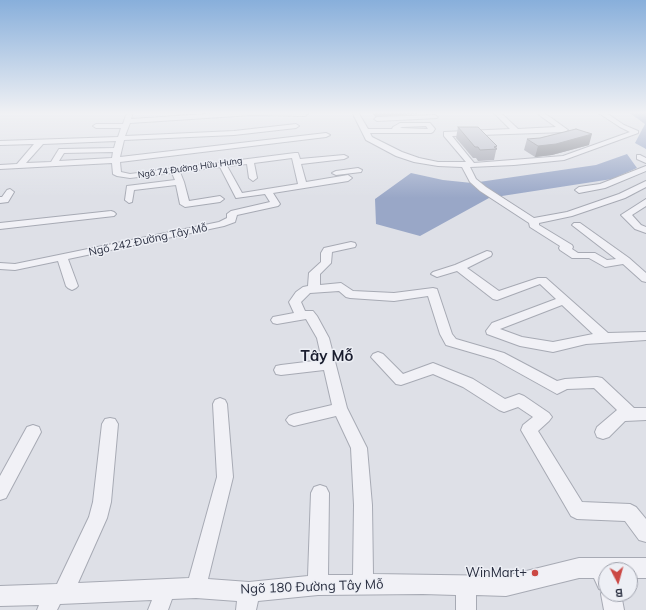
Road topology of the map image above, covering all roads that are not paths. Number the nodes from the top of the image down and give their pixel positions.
1 (55, 140) edge
2 (120, 140) edge
3 (164, 140) dead end
4 (243, 140) edge
5 (277, 140) edge
6 (376, 140) edge
7 (451, 140) edge
8 (592, 140) edge
9 (612, 140) edge
10 (41, 141) junction
11 (0, 143) edge
12 (245, 144) junction
13 (602, 144) junction
14 (87, 150) junction
15 (117, 150) junction
16 (163, 153) junction
17 (295, 154) junction
18 (344, 157) dead end
19 (116, 160) junction
20 (249, 160) junction
21 (82, 162) junction
22 (53, 164) junction
23 (222, 164) junction
24 (469, 165) junction
25 (19, 166) junction
26 (0, 167) edge
27 (646, 168) edge
28 (358, 170) dead end
29 (175, 171) junction
30 (253, 178) dead end
31 (348, 178) dead end
32 (180, 182) junction
33 (302, 182) junction
34 (646, 184) edge
35 (579, 190) dead end
36 (10, 192) dead end
37 (268, 192) junction
38 (220, 199) dead end
39 (0, 200) edge
40 (129, 200) dead end
41 (646, 202) edge
42 (111, 214) dead end
43 (532, 221) junction
44 (577, 225) dead end
45 (0, 226) edge
46 (642, 228) edge
47 (351, 245) dead end
48 (487, 254) dead end
49 (62, 258) junction
50 (625, 260) junction
51 (0, 266) edge
52 (459, 267) junction
53 (437, 274) dead end
54 (646, 278) edge
55 (72, 286) dead end
56 (314, 290) junction
57 (564, 300) junction
58 (301, 316) junction
59 (277, 320) dead end
60 (646, 336) edge
61 (605, 338) junction
62 (378, 357) dead end
63 (330, 364) junction
64 (281, 370) dead end
65 (220, 404) dead end
66 (340, 409) junction
67 (639, 415) edge
68 (294, 420) dead end
69 (110, 424) dead end
70 (33, 432) dead end
71 (602, 432) dead end
72 (0, 492) edge
73 (320, 492) dead end
74 (646, 533) edge
75 (598, 574) edge
76 (318, 585) junction
77 (363, 585) junction
78 (466, 585) junction
79 (196, 588) junction
80 (166, 589) junction
81 (0, 596) edge
82 (55, 599) edge
83 (248, 601) edge
84 (158, 610) edge
85 (466, 610) edge

1 - 10 street
2 - 15 street
3 - 16 street
4 - 12 street
5 - 12 street
6 - 24 street
7 - 24 street
8 - 13 street
9 - 13 street
10 - 11 street
10 - 25 street
12 - 16 street
12 - 20 street
13 - 24 street
14 - 15 street
14 - 21 street
14 - 22 street
15 - 19 street
16 - 19 street
17 - 18 street, Ngõ 74 Đường Hữu Hưng
17 - 20 street, Ngõ 74 Đường Hữu Hưng
17 - 33 street
19 - 21 street
19 - 29 street, Ngõ 74 Đường Hữu Hưng
20 - 23 street, Ngõ 74 Đường Hữu Hưng
20 - 30 street
21 - 22 street
22 - 25 street
23 - 29 street, Ngõ 74 Đường Hữu Hưng
23 - 37 street
24 - 43 street
25 - 26 street
27 - 35 street
28 - 33 street
29 - 32 street
31 - 33 street
32 - 38 street
32 - 40 street
33 - 37 street
34 - 43 street
36 - 39 street
37 - 49 street, Ngõ 242 Đường Tây Mỗ
41 - 46 street
42 - 45 street
43 - 50 street
44 - 50 street
47 - 56 street
48 - 52 street
49 - 51 street, Ngõ 242 Đường Tây Mỗ
49 - 55 street
50 - 54 street
52 - 53 street
52 - 57 street
56 - 58 street
56 - 67 street
57 - 61 street
57 - 61 street
58 - 59 street
58 - 63 street
60 - 61 street
62 - 74 street
63 - 64 street
63 - 66 street
65 - 79 street
66 - 68 street
66 - 77 street
67 - 71 street
69 - 82 street
70 - 72 street
73 - 76 street
75 - 78 street, Ngõ 180 Đường Tây Mỗ
76 - 77 street, Ngõ 180 Đường Tây Mỗ
76 - 83 street, Ngõ 180 Đường Tây Mỗ
77 - 78 street, Ngõ 180 Đường Tây Mỗ
78 - 85 street
79 - 80 street, Ngõ 180 Đường Tây Mỗ
79 - 83 street, Ngõ 180 Đường Tây Mỗ
80 - 82 street, Ngõ 180 Đường Tây Mỗ
80 - 84 street
81 - 82 street, Ngõ 180 Đường Tây Mỗ

